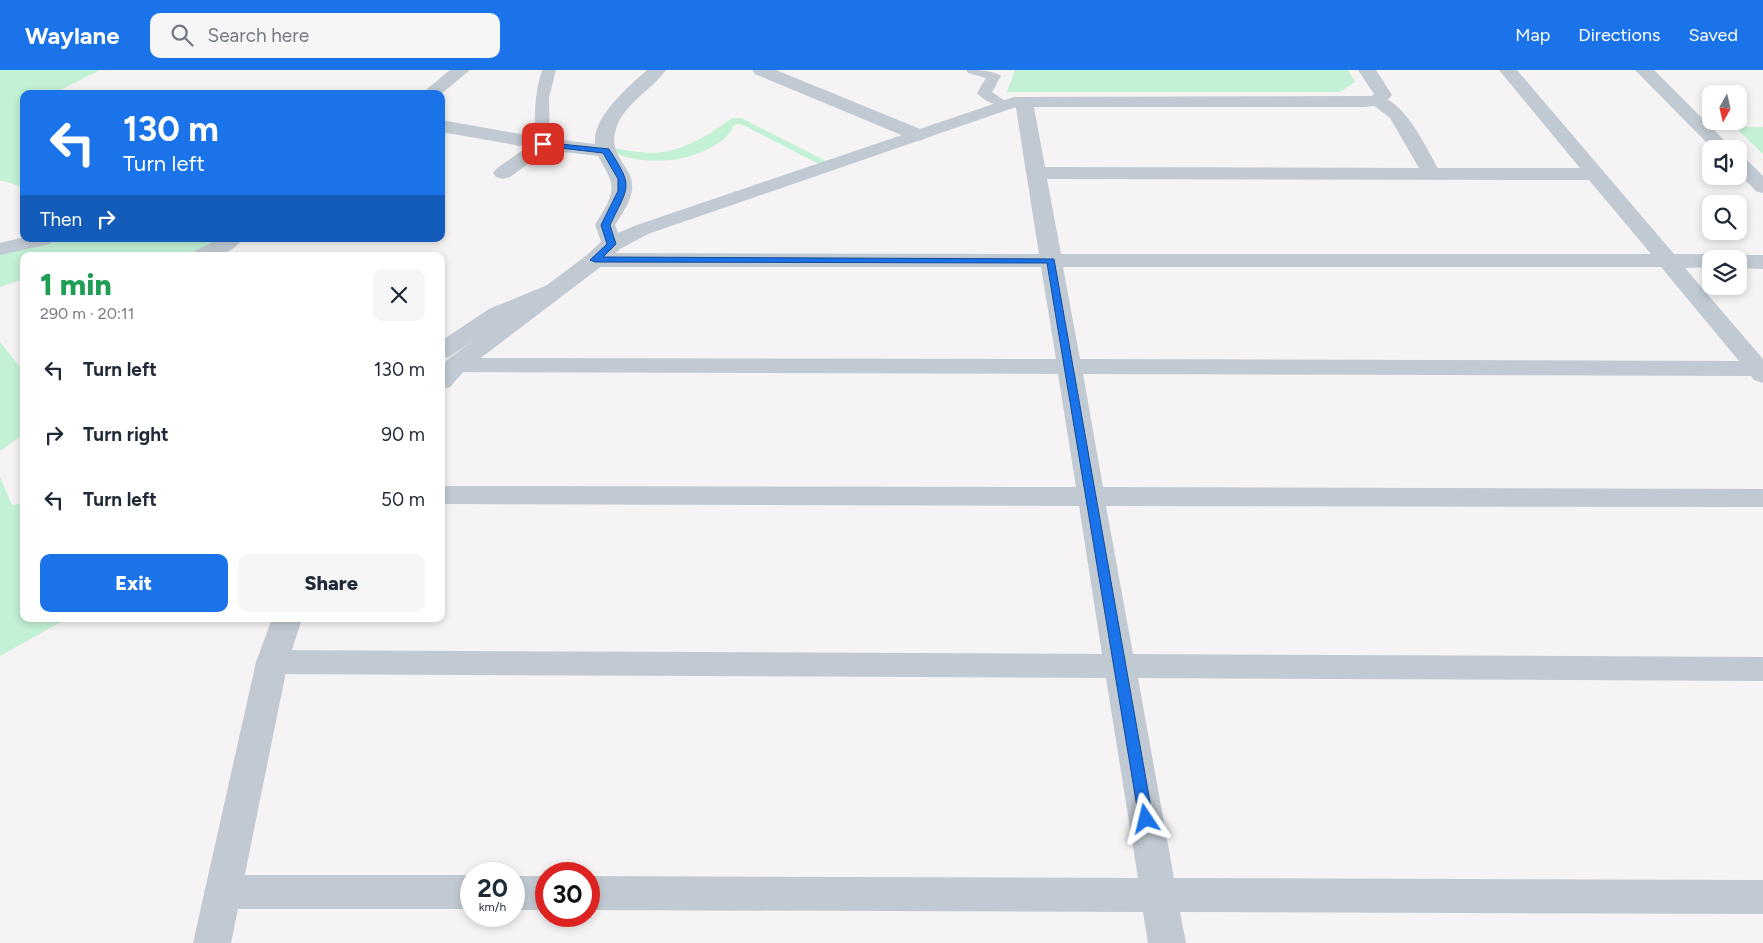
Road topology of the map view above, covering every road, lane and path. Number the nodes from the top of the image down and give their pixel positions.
1 (461, 70) edge
2 (549, 70) edge
3 (657, 70) edge
4 (761, 70) edge
5 (973, 70) edge
6 (1367, 70) edge
7 (1508, 70) edge
8 (1644, 70) edge
9 (435, 90) edge
10 (998, 100) junction
11 (1377, 101) junction
12 (1024, 102) junction
13 (445, 127) edge
14 (918, 135) junction
15 (1715, 140) edge
16 (543, 144) junction
17 (606, 151) junction
18 (1747, 171) edge
19 (503, 173) dead end
20 (1036, 173) junction
21 (1595, 174) junction
22 (1433, 175) junction
23 (1763, 187) edge
24 (29, 242) edge
25 (229, 242) edge
26 (612, 244) junction
27 (0, 249) edge
28 (210, 252) edge
29 (595, 260) junction
30 (1051, 261) junction
31 (1669, 261) junction
32 (1702, 262) edge
33 (1747, 262) edge
34 (1763, 262) edge
35 (446, 366) edge
36 (1069, 368) junction
37 (1760, 372) edge
38 (445, 495) edge
39 (1091, 496) junction
40 (1763, 498) edge
41 (285, 622) edge
42 (272, 662) junction
43 (1120, 666) junction
44 (1763, 669) edge
45 (222, 892) junction
46 (460, 892) edge
47 (600, 893) edge
48 (1159, 894) junction
49 (1763, 897) edge
50 (212, 943) edge
51 (1167, 943) edge

1 - 9 street
2 - 16 lane
3 - 17 street
4 - 14 street
5 - 10 lane
6 - 11 street
7 - 21 street
8 - 15 street
10 - 12 street
10 - 14 street
11 - 12 street
11 - 22 street
12 - 20 street
13 - 16 street
14 - 26 street
16 - 17 street
16 - 19 street
17 - 26 street
18 - 23 street
20 - 22 street
20 - 30 street
21 - 22 street
21 - 31 street
24 - 27 street
25 - 28 street
26 - 29 street
29 - 30 street
29 - 35 street
30 - 31 street
30 - 36 street
31 - 32 street
31 - 37 street
33 - 34 street
35 - 36 street
36 - 37 street
36 - 39 street
38 - 39 street
39 - 40 street
39 - 43 street
41 - 42 street
42 - 43 street
42 - 45 street
43 - 44 street
43 - 48 street
45 - 46 street
45 - 50 street
47 - 48 street
48 - 49 street
48 - 51 street

